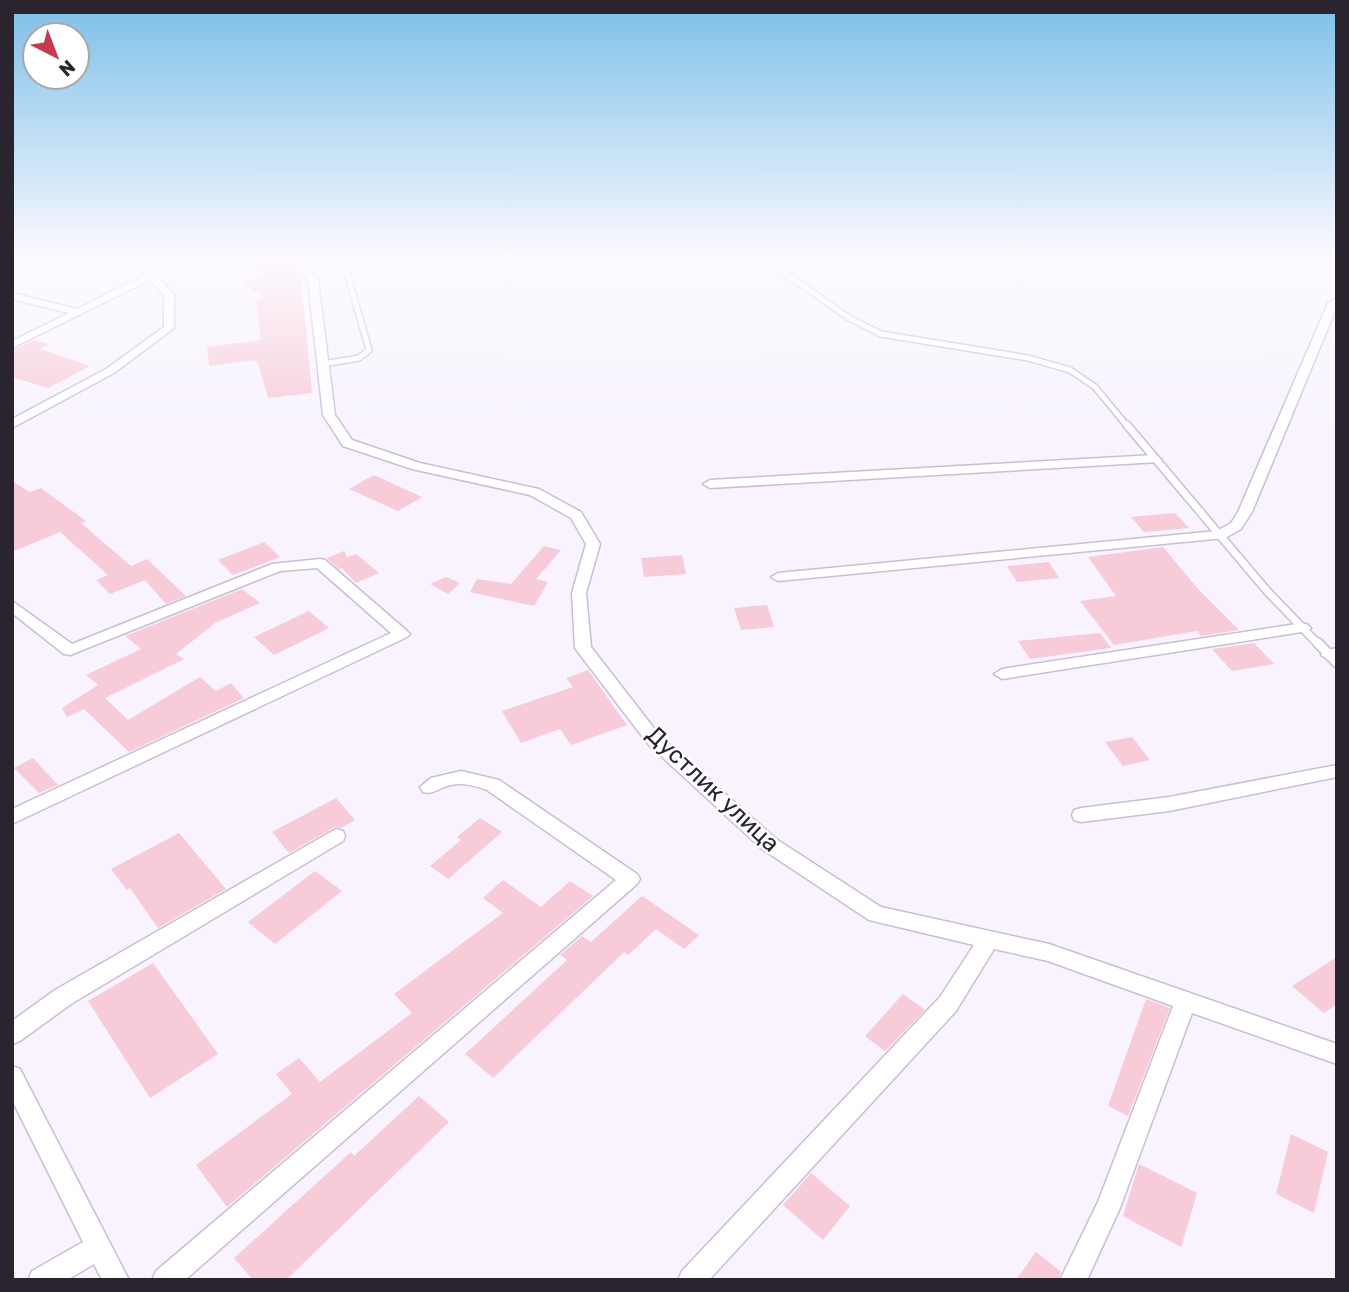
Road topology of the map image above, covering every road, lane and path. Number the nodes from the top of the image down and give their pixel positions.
1 (68, 317) edge
2 (169, 317) edge
3 (317, 317) edge
4 (360, 317) edge
5 (848, 317) edge
6 (1327, 317) edge
7 (12, 345) edge
8 (323, 364) junction
9 (12, 424) edge
10 (1155, 459) junction
11 (710, 484) dead end
12 (1220, 535) junction
13 (778, 577) dead end
14 (12, 605) edge
15 (1303, 628) junction
16 (1334, 657) edge
17 (1002, 674) dead end
18 (1337, 771) edge
19 (429, 787) dead end
20 (1081, 815) dead end
21 (12, 817) edge
22 (336, 836) dead end
23 (989, 939) junction
24 (1186, 1001) junction
25 (12, 1034) edge
26 (1337, 1054) edge
27 (12, 1076) edge
28 (100, 1246) junction
29 (41, 1280) edge
30 (116, 1280) edge
31 (165, 1280) edge
32 (691, 1280) edge
33 (1073, 1280) edge

1 - 7 street
2 - 9 street
3 - 8 street, Дустлик улица
4 - 8 lane
5 - 10 lane
6 - 12 street
8 - 23 street, Дустлик улица
10 - 11 street
10 - 12 lane
12 - 13 street
12 - 15 lane
14 - 21 street
15 - 16 lane
15 - 17 street
18 - 20 street
19 - 31 street
22 - 25 street
23 - 24 street, Дустлик улица
23 - 32 street
24 - 26 street, Дустлик улица
24 - 33 street
27 - 28 street
28 - 29 street
28 - 30 street

